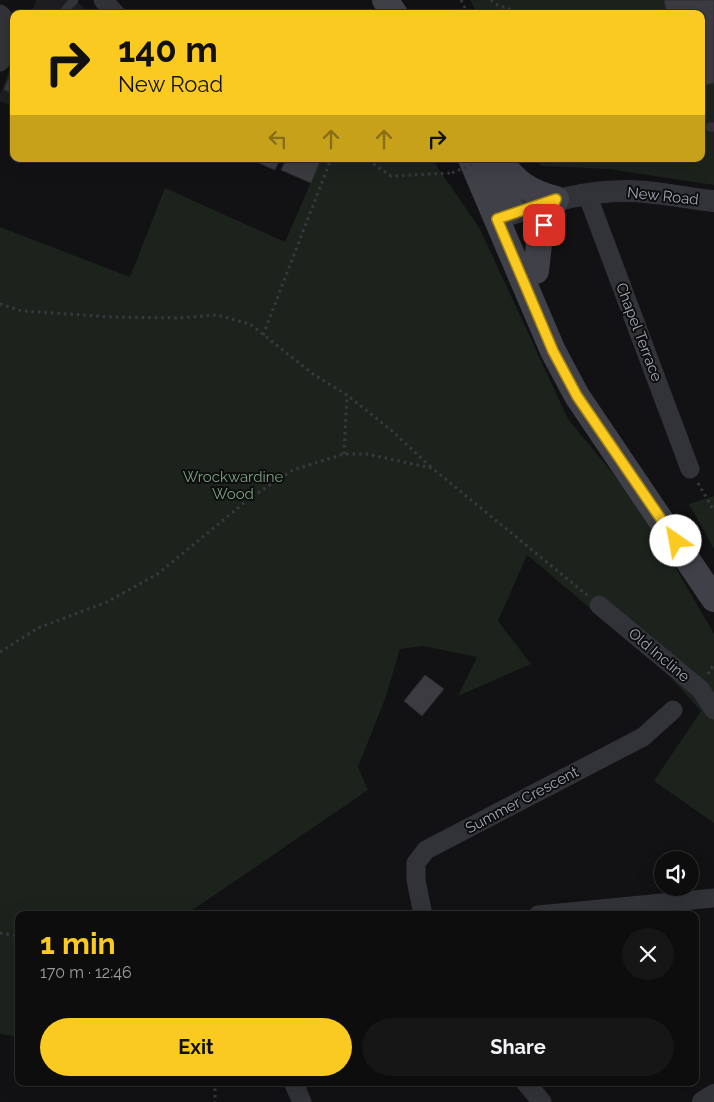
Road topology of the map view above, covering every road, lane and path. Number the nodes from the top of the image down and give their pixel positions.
1 (74, 0) edge
2 (102, 0) edge
3 (385, 0) edge
4 (491, 0) edge
5 (65, 10) edge
6 (112, 10) edge
7 (393, 10) edge
8 (511, 10) edge
9 (0, 14) edge
10 (0, 62) edge
11 (331, 162) edge
12 (372, 162) edge
13 (474, 162) edge
14 (493, 162) edge
15 (501, 162) edge
16 (461, 166) edge
17 (587, 194) junction
18 (556, 199) junction
19 (714, 201) edge
20 (505, 216) junction
21 (536, 271) junction
22 (0, 304) edge
23 (263, 335) junction
24 (347, 395) junction
25 (344, 454) junction
26 (432, 468) junction
27 (690, 469) joint
28 (714, 511) edge
29 (714, 573) edge
30 (714, 599) edge
31 (599, 605) joint
32 (0, 652) edge
33 (673, 710) dead end
34 (714, 710) edge
35 (714, 898) edge
36 (422, 911) edge
37 (579, 911) edge
38 (0, 933) edge
39 (15, 935) edge
40 (215, 1086) edge
41 (295, 1086) edge
42 (528, 1086) edge
43 (714, 1095) edge
44 (215, 1102) edge
45 (302, 1102) edge
46 (542, 1102) edge
47 (703, 1102) edge

1 - 5 lane
2 - 6 street
3 - 7 main road
4 - 8 path
9 - 10 street
11 - 23 path
12 - 16 path
13 - 16 path, bridge
14 - 20 main road
15 - 18 main road
16 - 20 main road
17 - 18 street, New Road
17 - 19 street, New Road
17 - 27 street, Chapel Terrace
18 - 20 street, New Road
18 - 21 main road
20 - 21 main road
20 - 30 main road
21 - 29 main road
22 - 23 path
23 - 24 path
24 - 25 path
24 - 26 path
25 - 26 path
25 - 32 path
26 - 31 path
27 - 28 path
31 - 34 street, Old Incline
33 - 36 street, Summer Crescent
35 - 37 street
38 - 39 path
40 - 44 path
41 - 45 street
42 - 46 street
43 - 47 street

